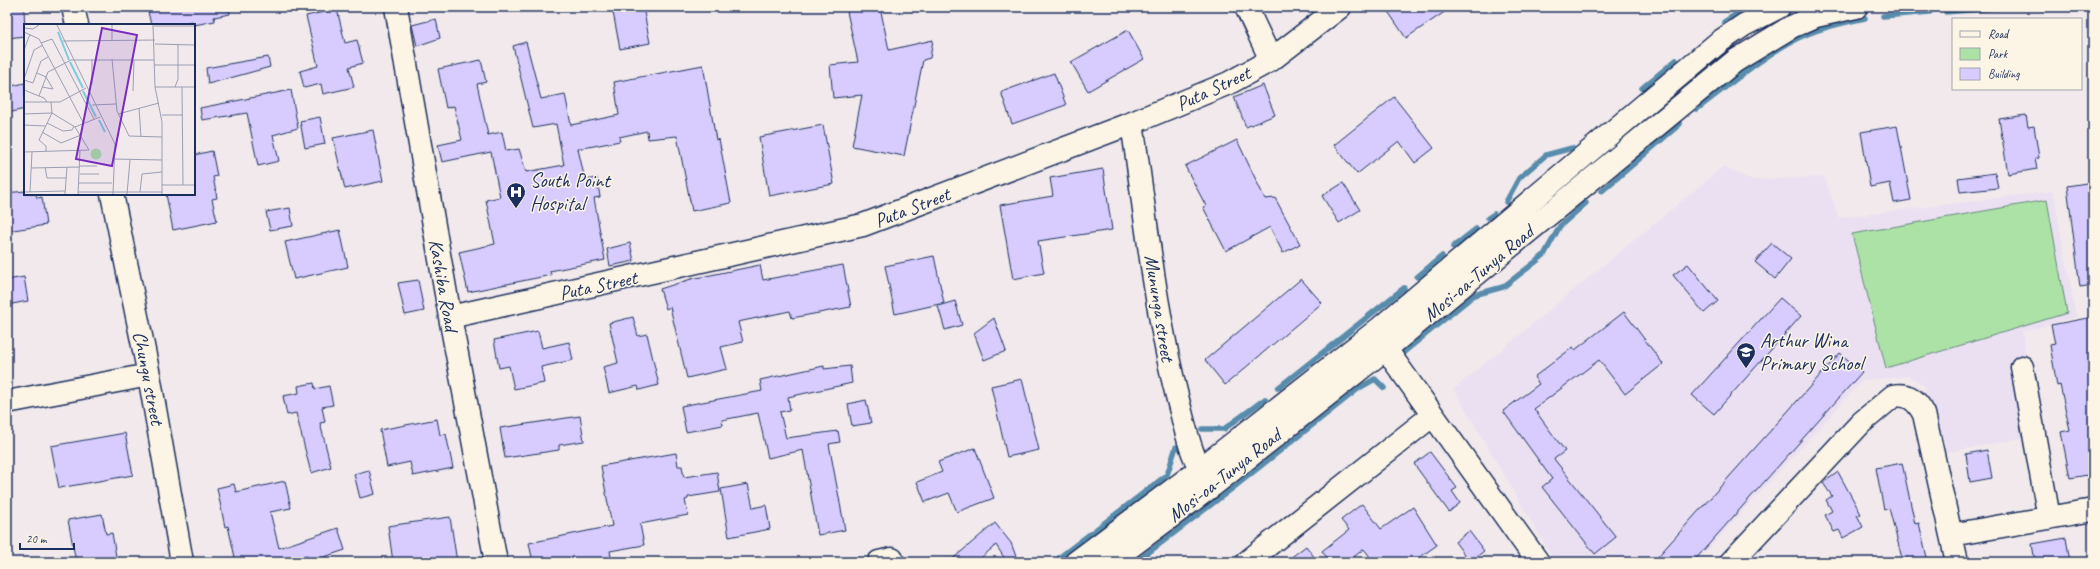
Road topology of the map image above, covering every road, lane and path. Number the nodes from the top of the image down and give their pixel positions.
1 (73, 7) edge
2 (396, 7) edge
3 (1246, 7) edge
4 (1340, 7) edge
5 (1779, 7) edge
6 (1856, 7) edge
7 (77, 24) edge
8 (1271, 60) junction
9 (1132, 123) junction
10 (112, 195) edge
11 (450, 317) junction
12 (1380, 341) junction
13 (2022, 367) dead end
14 (149, 375) junction
15 (7, 402) edge
16 (1433, 415) junction
17 (1205, 478) junction
18 (2093, 510) edge
19 (2049, 518) junction
20 (1951, 536) junction
21 (182, 562) edge
22 (496, 562) edge
23 (1076, 562) edge
24 (1110, 562) edge
25 (1247, 562) edge
26 (1538, 562) edge
27 (1731, 562) edge
28 (1958, 562) edge

1 - 7 street
2 - 11 street, Kashiba Road
3 - 8 street
4 - 8 street, Puta Street
5 - 12 street, Mosi-oa-Tunya Road
6 - 12 street, Mosi-oa-Tunya Road
8 - 9 street, Puta Street
9 - 11 street, Puta Street
9 - 17 street, Mununga street
10 - 14 street, Chungu street
11 - 22 street, Kashiba Road
12 - 16 street
12 - 17 street, Mosi-oa-Tunya Road
13 - 19 street
14 - 15 street
14 - 21 street, Chungu street
16 - 25 street
16 - 26 street
17 - 23 street, Mosi-oa-Tunya Road
17 - 24 street, Mosi-oa-Tunya Road
18 - 19 street
19 - 20 street
20 - 27 street
20 - 28 street

